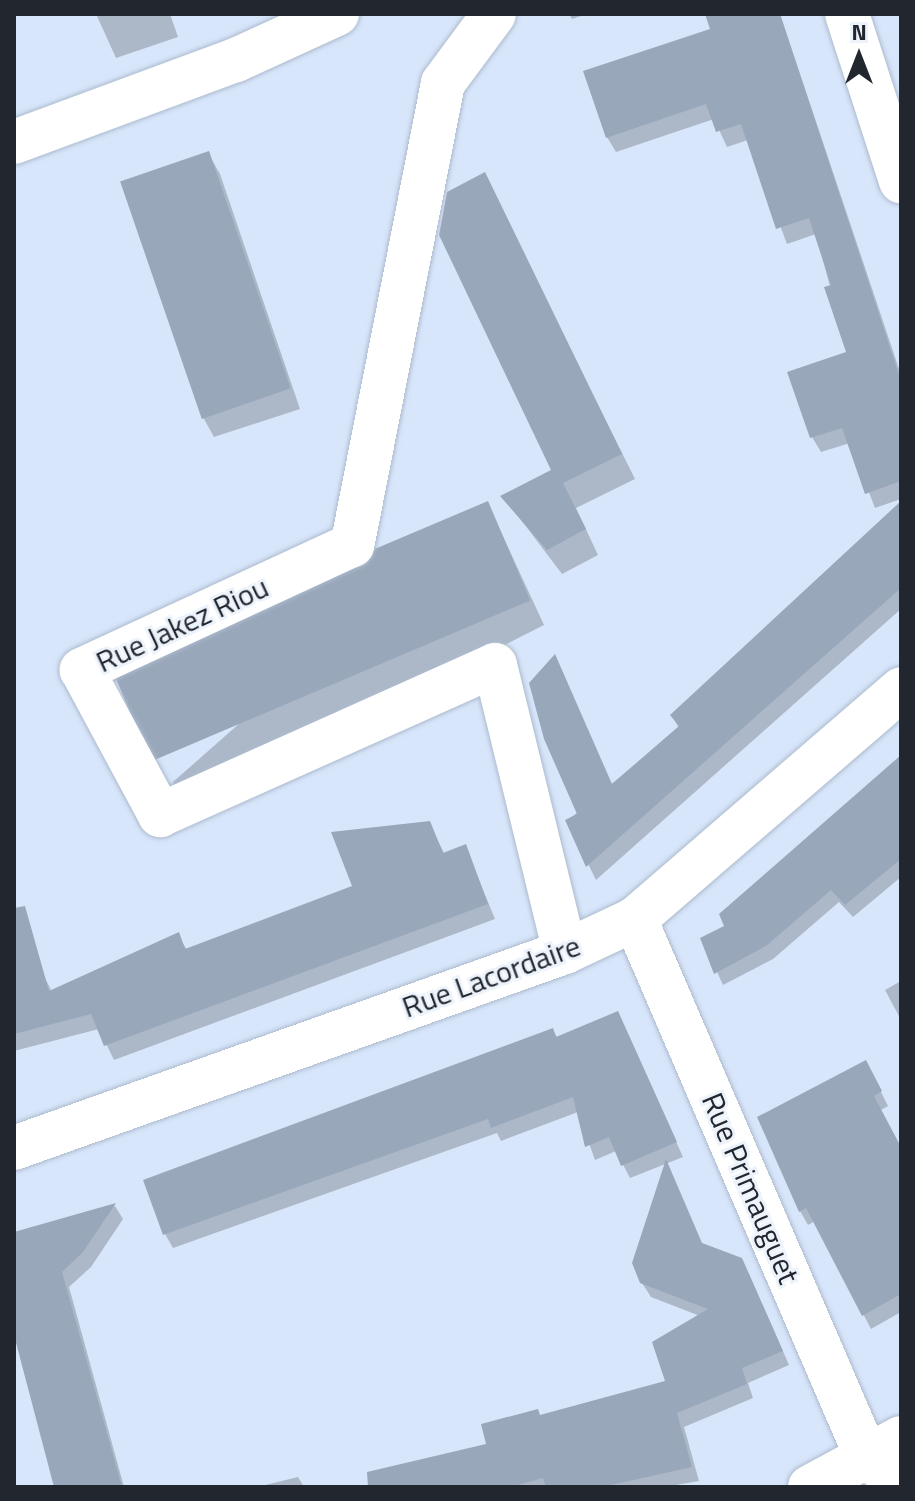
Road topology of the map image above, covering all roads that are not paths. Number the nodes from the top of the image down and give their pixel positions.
1 (337, 14) edge
2 (494, 14) edge
3 (847, 14) edge
4 (14, 142) edge
5 (901, 181) edge
6 (901, 689) edge
7 (635, 919) junction
8 (565, 952) junction
9 (14, 1148) edge
10 (890, 1459) edge
11 (810, 1487) edge

1 - 4 street
2 - 8 street, Rue Jakez Riou
3 - 5 street
6 - 7 street, Rue Lacordaire
7 - 8 street, Rue Lacordaire
7 - 10 street, Rue Primauguet
8 - 9 street, Rue Lacordaire
10 - 11 street

